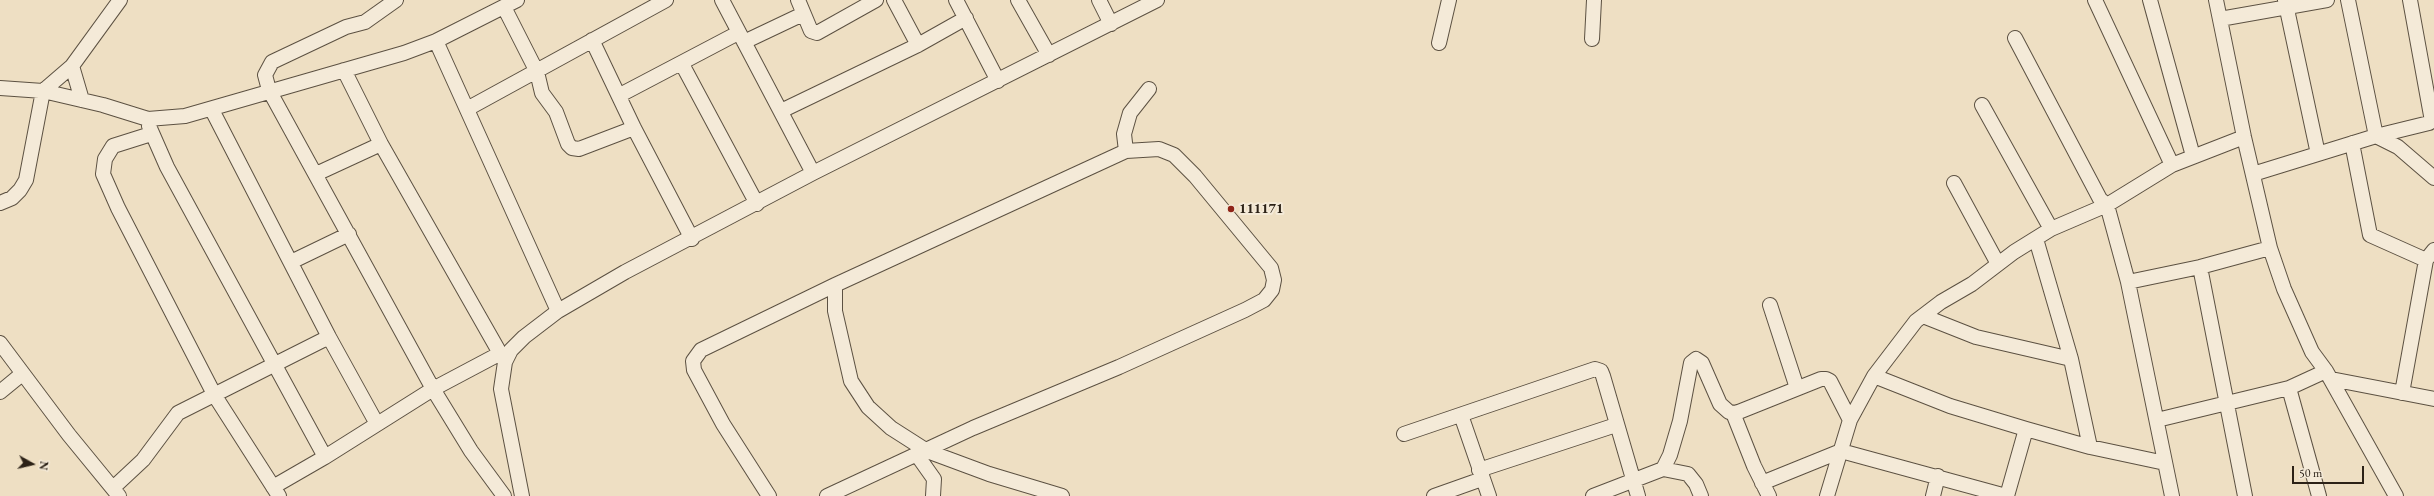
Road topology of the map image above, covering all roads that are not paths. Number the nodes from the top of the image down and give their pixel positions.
1 (120, 0) edge
2 (396, 0) edge
3 (517, 0) edge
4 (666, 0) edge
5 (722, 0) edge
6 (798, 0) edge
7 (876, 0) edge
8 (894, 0) edge
9 (956, 0) edge
10 (1018, 0) edge
11 (1099, 0) edge
12 (1157, 0) edge
13 (1449, 0) edge
14 (1594, 0) edge
15 (2094, 0) edge
16 (2150, 0) edge
17 (2216, 0) edge
18 (2327, 0) edge
19 (2348, 0) edge
20 (2410, 0) edge
21 (2285, 4) edge
22 (504, 7) junction
23 (803, 14) junction
24 (966, 18) junction
25 (2220, 19) junction
26 (1111, 24) junction
27 (741, 37) junction
28 (2015, 38) dead end
29 (1592, 39) dead end
30 (592, 40) junction
31 (436, 41) junction
32 (1439, 43) dead end
33 (918, 45) junction
34 (1049, 55) junction
35 (2427, 56) edge
36 (682, 64) junction
37 (72, 66) junction
38 (344, 70) junction
39 (536, 72) junction
40 (998, 81) junction
41 (0, 88) edge
42 (1149, 89) dead end
43 (269, 90) junction
44 (44, 91) junction
45 (620, 95) junction
46 (82, 100) junction
47 (1982, 105) dead end
48 (467, 109) junction
49 (212, 110) junction
50 (781, 111) junction
51 (148, 119) junction
52 (634, 128) junction
53 (151, 134) junction
54 (2376, 136) junction
55 (2244, 137) junction
56 (2352, 143) junction
57 (381, 144) junction
58 (1126, 151) junction
59 (2318, 154) junction
60 (2193, 156) junction
61 (2172, 165) junction
62 (813, 173) junction
63 (316, 174) junction
64 (2253, 174) junction
65 (2434, 178) edge
66 (1954, 183) dead end
67 (0, 203) edge
68 (757, 204) junction
69 (2107, 205) junction
70 (2051, 229) junction
71 (349, 234) junction
72 (692, 238) junction
73 (2036, 239) junction
74 (2270, 248) junction
75 (2430, 255) edge
76 (291, 262) junction
77 (1998, 264) junction
78 (2200, 267) junction
79 (2128, 282) junction
80 (835, 286) junction
81 (1770, 305) dead end
82 (558, 311) junction
83 (1923, 316) junction
84 (329, 337) junction
85 (0, 343) edge
86 (502, 358) junction
87 (2070, 359) junction
88 (275, 364) junction
89 (22, 374) junction
90 (2328, 375) junction
91 (1874, 376) junction
92 (1797, 388) junction
93 (2289, 388) junction
94 (433, 389) junction
95 (0, 392) edge
96 (2402, 393) junction
97 (215, 396) junction
98 (2434, 399) edge
99 (2226, 404) junction
100 (1733, 412) junction
101 (1461, 415) junction
102 (1850, 420) junction
103 (2157, 420) junction
104 (377, 424) junction
105 (1616, 425) junction
106 (2026, 429) junction
107 (1404, 434) dead end
108 (2090, 447) junction
109 (1841, 451) junction
110 (922, 453) junction
111 (325, 457) junction
112 (2165, 463) junction
113 (1663, 469) junction
114 (1481, 475) junction
115 (1938, 476) junction
116 (1633, 481) junction
117 (1762, 483) junction
118 (116, 492) edge
119 (276, 492) edge
120 (2390, 495) edge
121 (504, 496) edge
122 (522, 496) edge
123 (769, 496) edge
124 (827, 496) edge
125 (933, 496) edge
126 (1062, 496) edge
127 (1434, 496) edge
128 (1489, 496) edge
129 (1593, 496) edge
130 (1638, 496) edge
131 (1701, 496) edge
132 (1769, 496) edge
133 (1827, 496) edge
134 (1933, 496) edge
135 (2006, 496) edge
136 (2172, 496) edge
137 (2246, 496) edge
138 (2319, 496) edge

1 - 37 street
2 - 43 street
3 - 22 street
4 - 30 street
5 - 27 street
6 - 23 street
7 - 23 street
8 - 33 street
9 - 24 street
10 - 34 street
11 - 26 street
12 - 26 street
13 - 32 street
14 - 29 street
15 - 61 street
16 - 60 street
17 - 25 street
18 - 21 street
19 - 54 street
20 - 35 street
21 - 25 street
21 - 59 street
22 - 31 street
22 - 39 street
23 - 27 street
24 - 33 street
24 - 40 street
25 - 55 street
26 - 34 street
27 - 36 street
27 - 50 street
28 - 69 street
30 - 39 street
30 - 45 street
31 - 38 street
31 - 48 street
33 - 50 street
34 - 40 street
35 - 54 street
36 - 45 street
36 - 68 street
37 - 44 street
37 - 46 street
38 - 43 street
38 - 57 street
39 - 48 street
39 - 52 street
40 - 62 street
41 - 44 street
42 - 58 street
43 - 49 street
43 - 63 street
44 - 46 street
44 - 67 street
45 - 52 street
46 - 51 street
47 - 70 street
48 - 82 street
49 - 51 street
49 - 76 street
50 - 62 street
51 - 53 street
52 - 72 street
53 - 88 street
53 - 97 street
54 - 56 street
54 - 65 street
55 - 60 street
55 - 64 street
56 - 59 street
56 - 75 street
57 - 63 street
57 - 86 street
58 - 80 street
58 - 110 street
59 - 64 street
60 - 61 street
61 - 69 street
62 - 68 street
63 - 71 street
64 - 74 street
66 - 77 street
68 - 72 street
69 - 70 street
69 - 79 street
70 - 73 street
71 - 76 street
71 - 94 street
72 - 82 street
73 - 77 street
73 - 87 street
74 - 78 street
74 - 90 street
75 - 96 street
76 - 84 street
77 - 83 street
78 - 79 street
78 - 99 street
79 - 103 street
80 - 110 street
80 - 123 street
81 - 92 street
82 - 86 street
83 - 87 street
83 - 91 street
84 - 88 street
84 - 104 street
85 - 89 street
86 - 94 street
86 - 122 street
87 - 108 street
88 - 97 street
88 - 111 street
89 - 95 street
89 - 118 street
90 - 93 street
90 - 96 street
90 - 120 street
91 - 102 street
91 - 106 street
92 - 100 street
92 - 102 street
93 - 99 street
93 - 138 street
94 - 104 street
94 - 121 street
96 - 98 street
97 - 118 street
97 - 119 street
99 - 103 street
99 - 137 street
100 - 113 street
100 - 117 street
101 - 105 street
101 - 107 street
101 - 114 street
102 - 109 street
103 - 112 street
104 - 111 street
105 - 114 street
105 - 116 street
106 - 108 street
106 - 135 street
108 - 112 street
109 - 115 street
109 - 117 street
109 - 133 street
110 - 124 street
110 - 125 street
110 - 126 street
111 - 119 street
112 - 136 street
113 - 116 street
113 - 131 street
114 - 127 street
114 - 128 street
115 - 134 street
115 - 135 street
116 - 129 street
116 - 130 street
117 - 132 street

